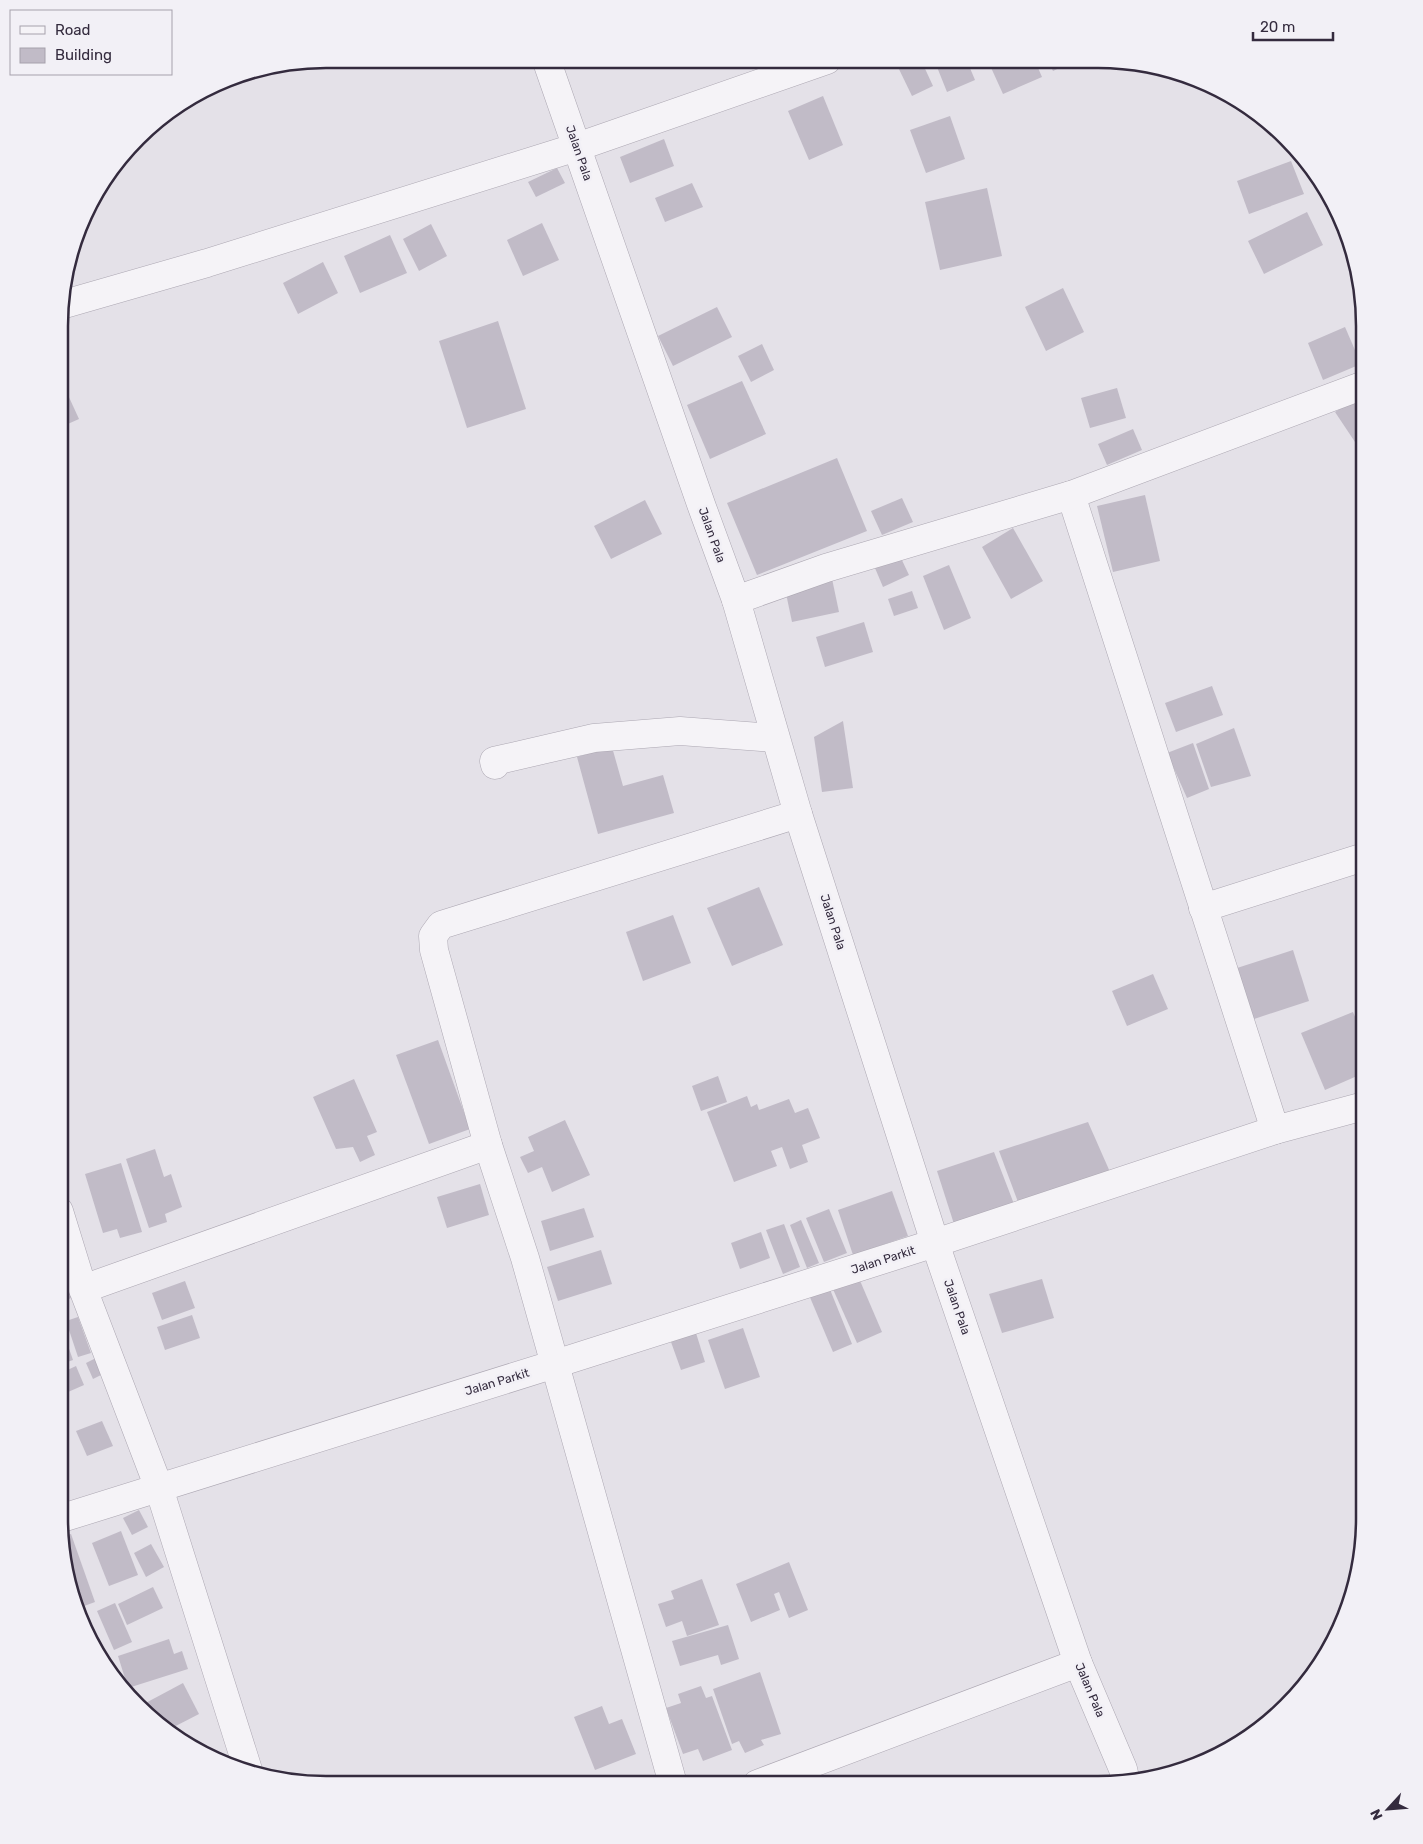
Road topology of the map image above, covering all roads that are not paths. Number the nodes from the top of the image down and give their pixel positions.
1 (549, 68) edge
2 (804, 68) edge
3 (577, 146) junction
4 (69, 303) edge
5 (1356, 388) edge
6 (1070, 495) junction
7 (736, 600) junction
8 (775, 738) junction
9 (495, 765) dead end
10 (798, 814) junction
11 (1356, 859) edge
12 (1203, 908) junction
13 (1356, 1108) edge
14 (1276, 1130) junction
15 (488, 1145) junction
16 (68, 1240) edge
17 (935, 1243) junction
18 (83, 1289) junction
19 (555, 1364) junction
20 (159, 1488) junction
21 (68, 1516) edge
22 (1078, 1663) junction
23 (246, 1764) edge
24 (1124, 1775) edge
25 (671, 1776) edge
26 (778, 1776) edge

1 - 3 street, Jalan Pala
2 - 3 street
3 - 4 street
3 - 7 street, Jalan Pala
5 - 6 street
6 - 7 street
6 - 12 street
7 - 8 street, Jalan Pala
8 - 9 street
8 - 10 street, Jalan Pala
10 - 15 street
10 - 17 street, Jalan Pala
11 - 12 street
12 - 14 street
13 - 14 street, Jalan Parkit
14 - 17 street, Jalan Parkit
15 - 18 street
15 - 19 street
16 - 18 street
17 - 19 street, Jalan Parkit
17 - 22 street, Jalan Pala
18 - 20 street
19 - 20 street, Jalan Parkit
19 - 25 street
20 - 21 street, Jalan Parkit
20 - 23 street
22 - 24 street, Jalan Pala
22 - 26 street

